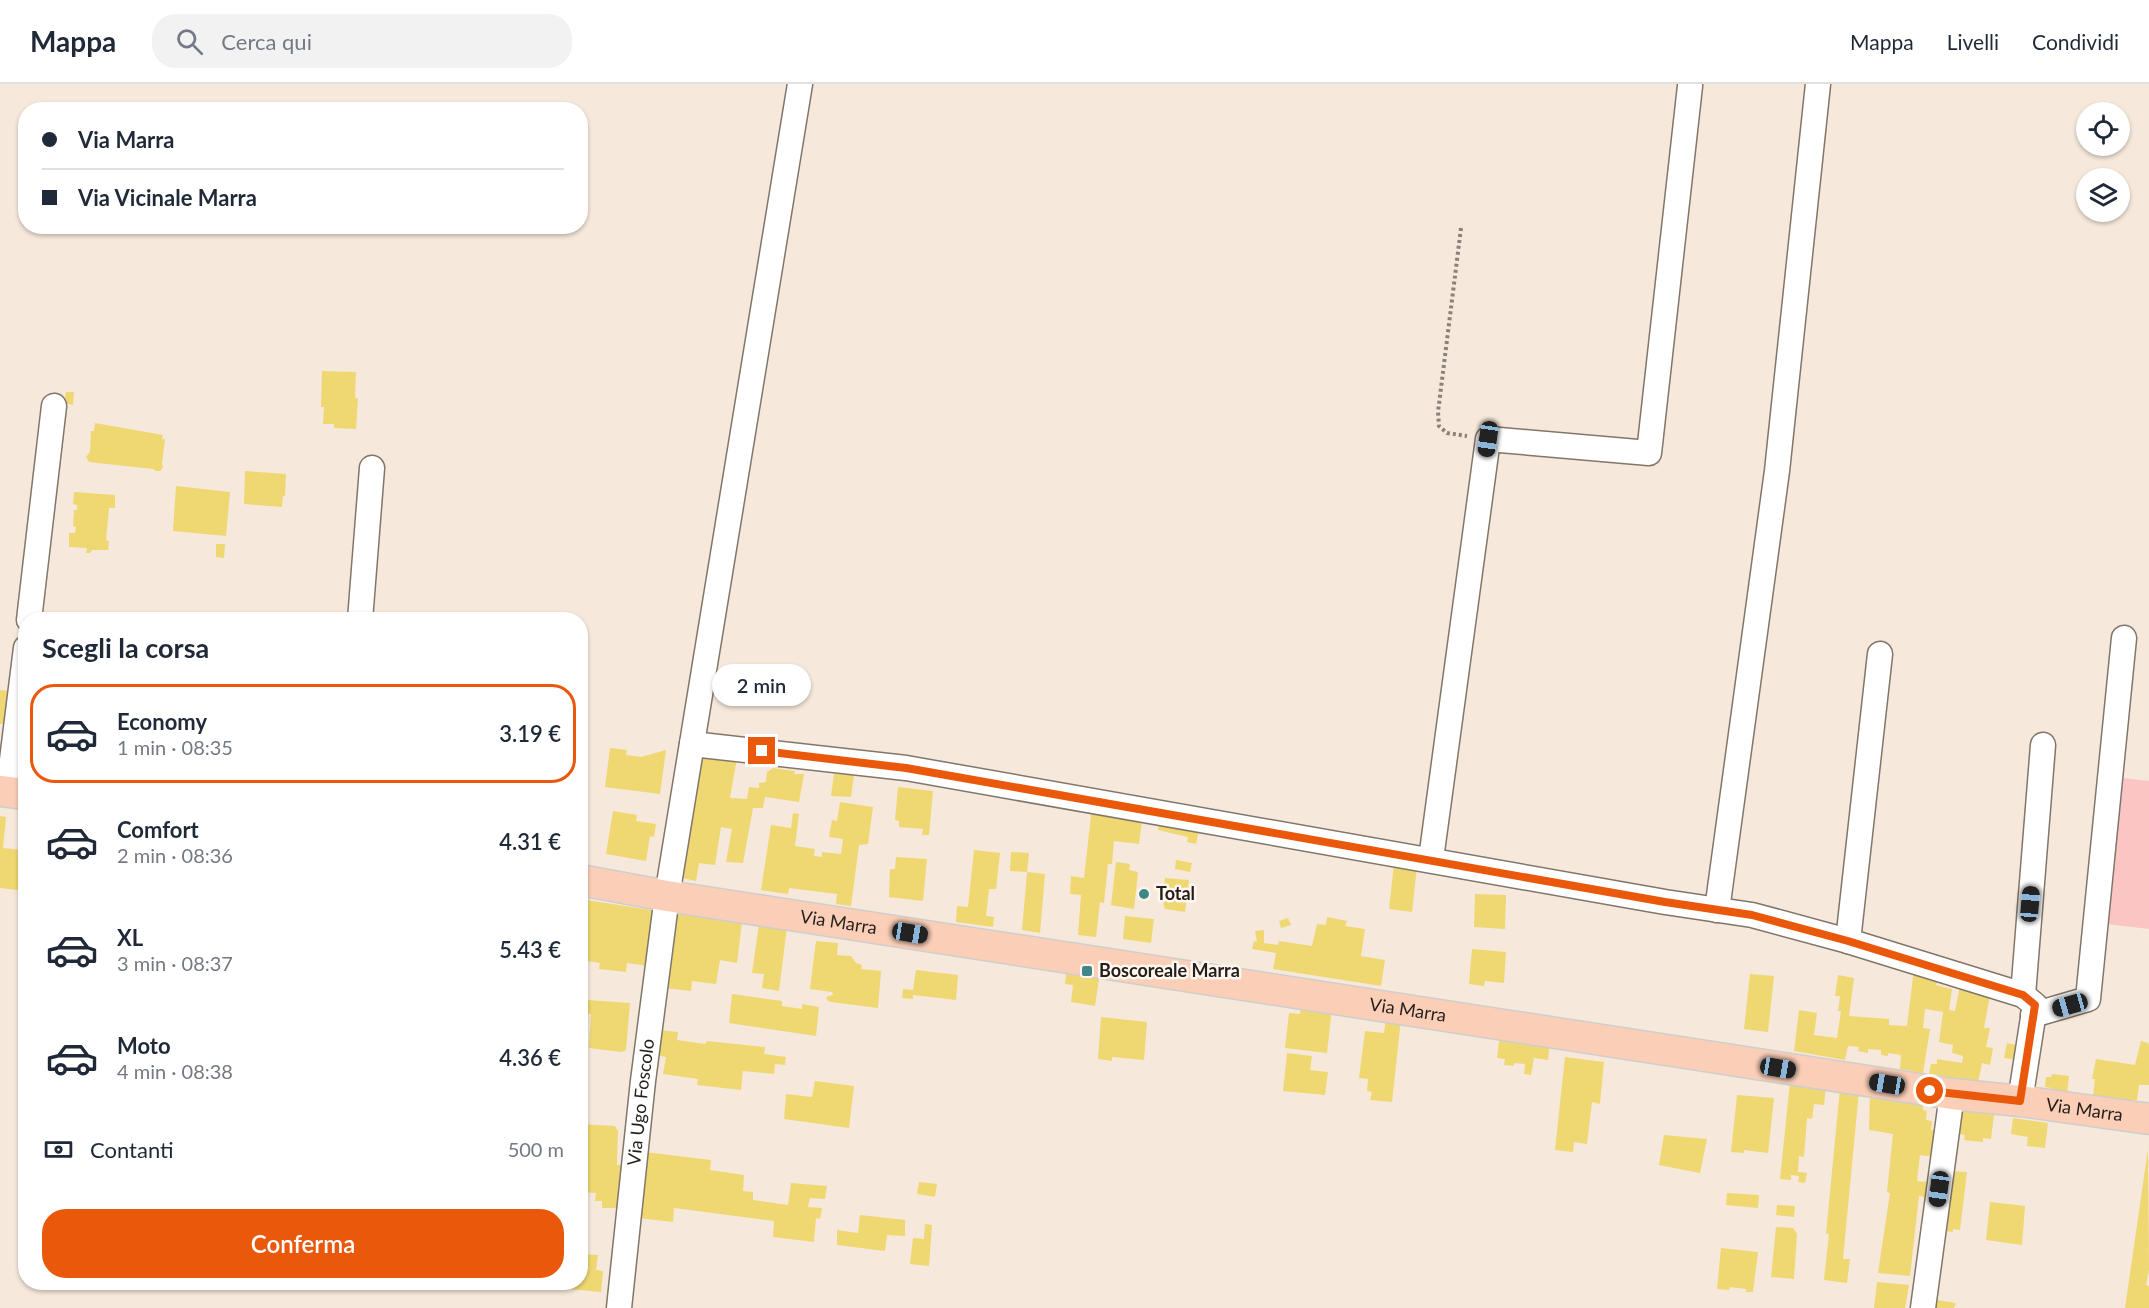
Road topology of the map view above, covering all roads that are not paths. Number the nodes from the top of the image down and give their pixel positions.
1 (800, 84) edge
2 (1818, 84) edge
3 (1690, 86) dead end
4 (54, 406) dead end
5 (372, 468) dead end
6 (30, 612) edge
7 (361, 612) edge
8 (2124, 638) dead end
9 (1881, 654) dead end
10 (18, 725) edge
11 (692, 744) junction
12 (2043, 745) dead end
13 (11, 792) edge
14 (1431, 859) junction
15 (588, 881) edge
16 (667, 896) junction
17 (1717, 910) junction
18 (1848, 941) junction
19 (2028, 1005) junction
20 (1952, 1094) junction
21 (2020, 1101) junction
22 (2149, 1119) edge
23 (619, 1308) edge
24 (1923, 1308) edge

1 - 11 street, Via Ugo Foscolo
2 - 17 street
3 - 14 street
4 - 6 street
5 - 7 street
8 - 19 street
9 - 18 street
10 - 13 street
11 - 14 street
11 - 16 street, Via Ugo Foscolo
12 - 19 street
14 - 17 street
15 - 16 main road, Via Marra
16 - 20 main road, Via Marra
16 - 23 street, Via Ugo Foscolo
17 - 18 street
18 - 19 street
19 - 21 street
20 - 21 main road, Via Marra
20 - 24 street
21 - 22 main road, Via Marra

